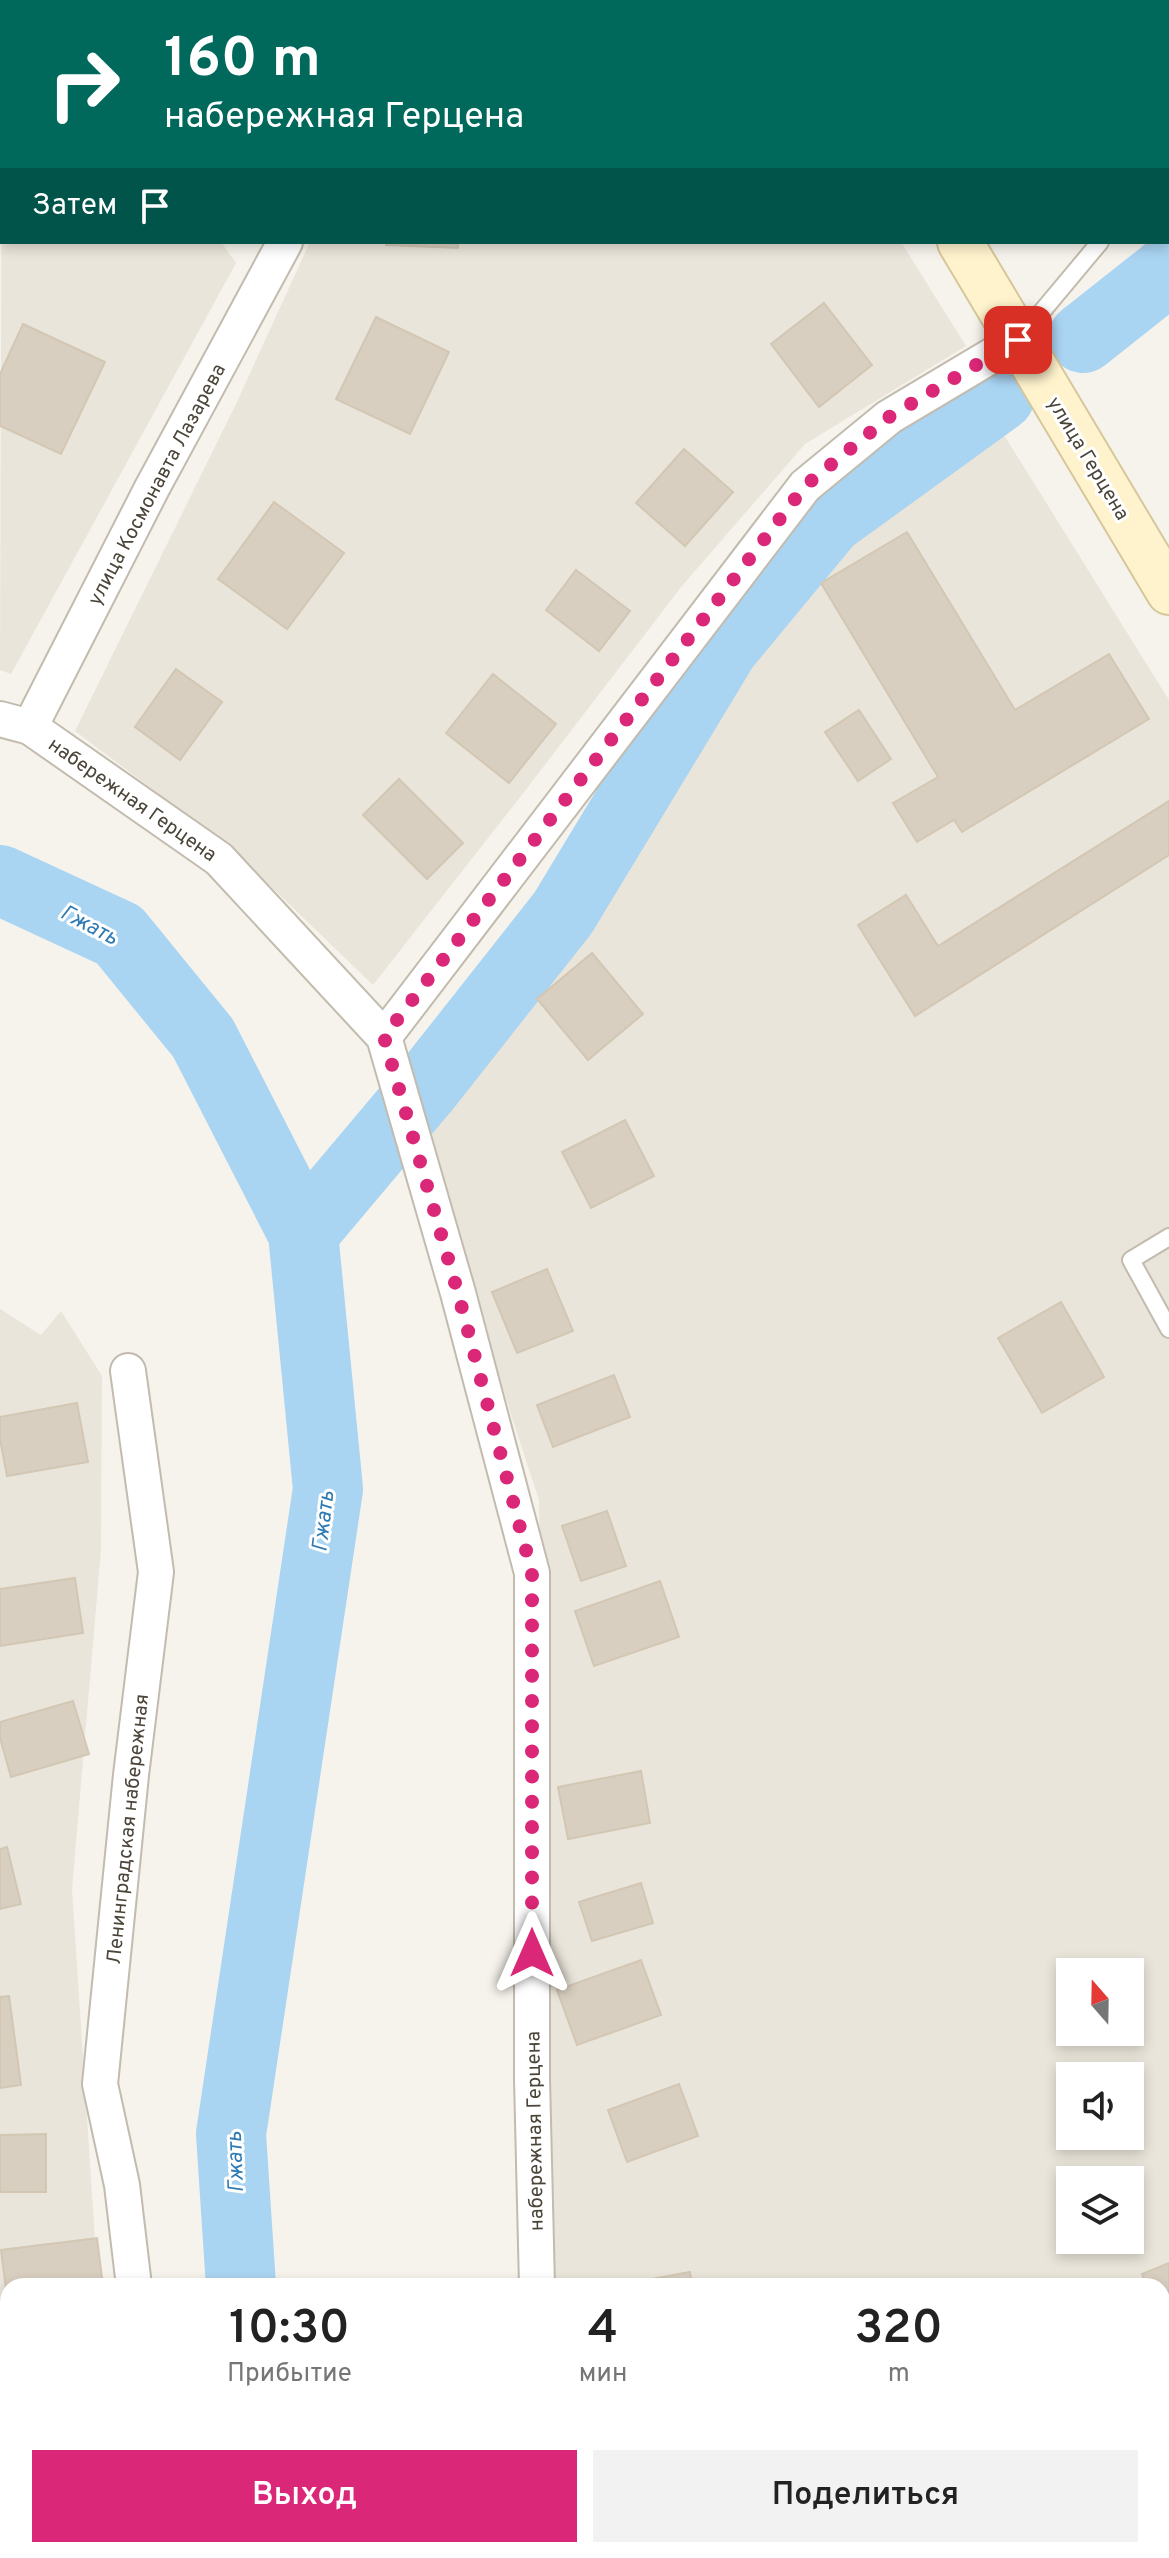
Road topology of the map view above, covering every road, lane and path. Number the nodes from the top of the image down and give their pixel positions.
1 (284, 244) edge
2 (961, 244) edge
3 (1098, 244) edge
4 (1018, 340) junction
5 (1169, 592) edge
6 (15, 723) edge
7 (384, 1037) junction
8 (1169, 1237) edge
9 (1169, 1329) edge
10 (128, 1371) dead end
11 (133, 2278) edge
12 (537, 2278) edge

1 - 6 street, улица Космонавта Лазарева
2 - 4 street, улица Герцена
3 - 4 lane
4 - 5 street, улица Герцена
4 - 7 street
6 - 7 street, набережная Герцена
7 - 12 street, набережная Герцена
8 - 9 lane
10 - 11 street, Ленинградская набережная

